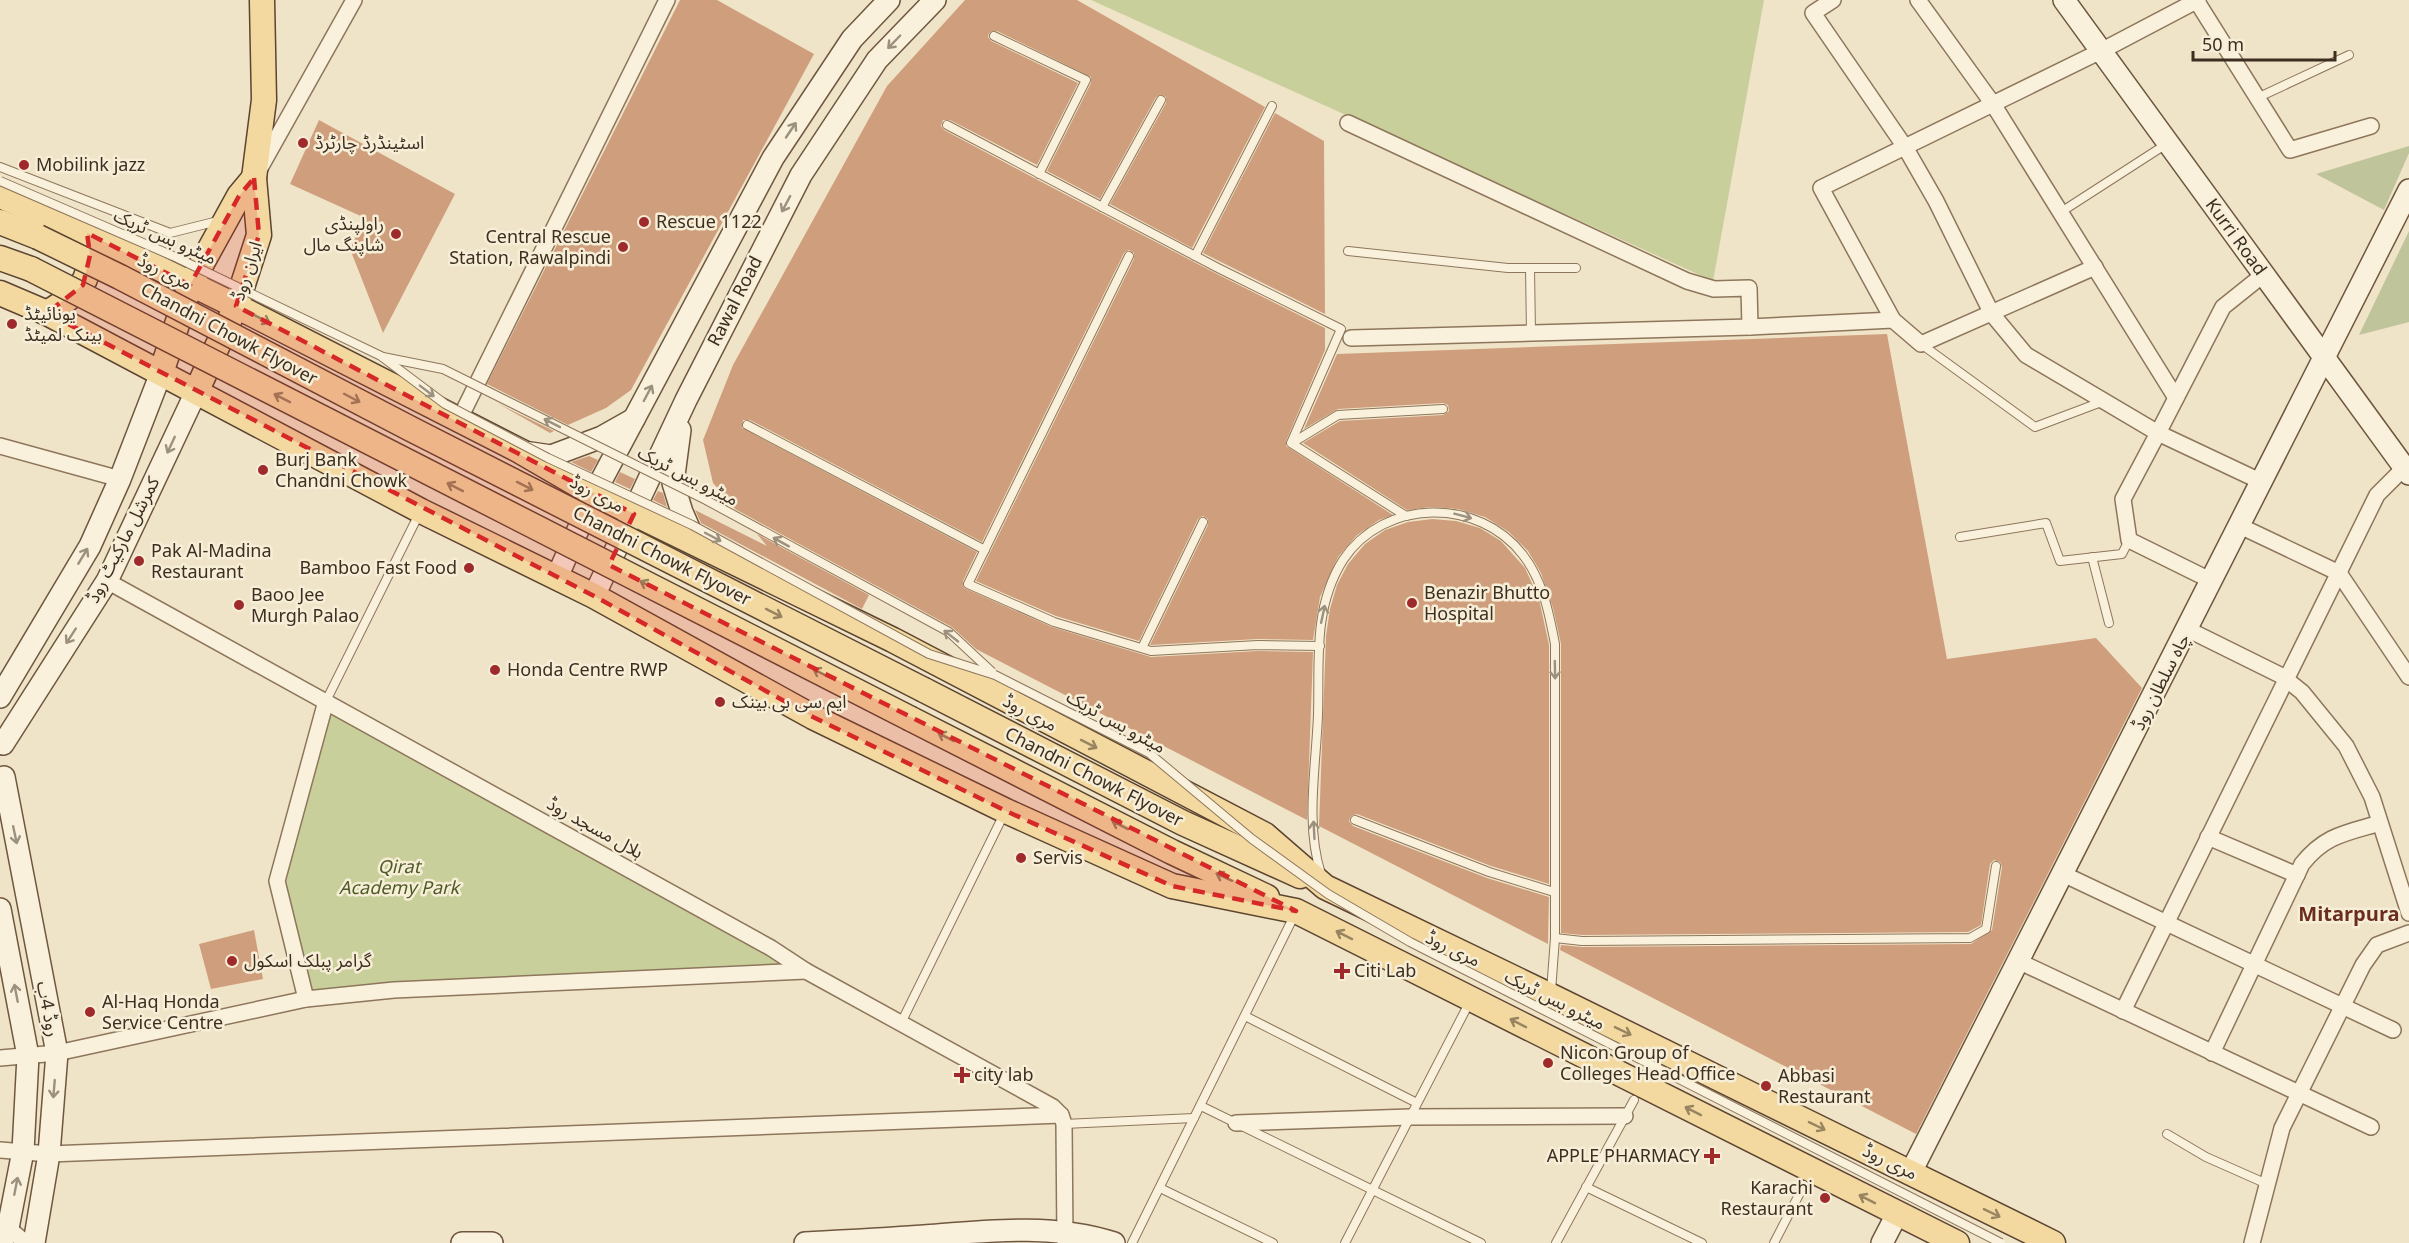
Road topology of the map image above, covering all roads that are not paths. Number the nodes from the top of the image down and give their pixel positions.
1 (262, 0) edge
2 (354, 0) edge
3 (667, 0) edge
4 (889, 0) edge
5 (935, 0) edge
6 (1833, 0) edge
7 (2064, 0) edge
8 (2197, 0) edge
9 (1924, 2) edge
10 (994, 36) dead end
11 (2101, 51) junction
12 (2349, 55) dead end
13 (2257, 98) junction
14 (1161, 100) dead end
15 (1993, 104) junction
16 (1272, 106) dead end
17 (1347, 123) dead end
18 (947, 125) dead end
19 (2371, 126) dead end
20 (2168, 143) junction
21 (1905, 147) junction
22 (0, 166) edge
23 (1039, 174) junction
24 (255, 178) junction
25 (0, 181) edge
26 (2409, 190) edge
27 (0, 196) edge
28 (1102, 207) junction
29 (2061, 212) junction
30 (226, 218) junction
31 (0, 222) edge
32 (87, 233) junction
33 (1348, 251) dead end
34 (1129, 256) dead end
35 (1195, 256) junction
36 (0, 258) edge
37 (2095, 267) junction
38 (1530, 268) junction
39 (1576, 268) dead end
40 (2263, 274) junction
41 (190, 285) junction
42 (0, 293) edge
43 (236, 306) junction
44 (47, 313) junction
45 (1992, 314) junction
46 (1893, 320) junction
47 (1750, 327) junction
48 (1531, 333) junction
49 (1351, 338) dead end
50 (1921, 344) junction
51 (381, 356) junction
52 (2325, 359) junction
53 (161, 373) junction
54 (196, 392) junction
55 (2176, 398) junction
56 (686, 399) junction
57 (2104, 401) junction
58 (1443, 409) dead end
59 (635, 418) junction
60 (459, 420) junction
61 (747, 425) dead end
62 (2158, 433) junction
63 (1291, 443) junction
64 (0, 446) edge
65 (520, 451) junction
66 (2407, 471) edge
67 (120, 479) junction
68 (2262, 482) junction
69 (594, 494) junction
70 (421, 511) junction
71 (634, 514) junction
72 (1406, 516) junction
73 (1203, 522) dead end
74 (2240, 526) junction
75 (1959, 537) dead end
76 (2129, 540) junction
77 (697, 545) junction
78 (985, 550) junction
79 (2092, 557) junction
80 (2339, 573) junction
81 (557, 577) junction
82 (106, 581) junction
83 (2212, 581) junction
84 (594, 597) junction
85 (2109, 623) dead end
86 (2187, 629) junction
87 (1320, 646) junction
88 (1142, 648) junction
89 (995, 675) junction
90 (2409, 677) edge
91 (2287, 680) junction
92 (0, 697) edge
93 (326, 701) junction
94 (2, 742) edge
95 (2, 780) edge
96 (1006, 811) junction
97 (1355, 820) dead end
98 (2380, 823) junction
99 (2208, 837) junction
100 (1996, 866) dead end
101 (2063, 874) junction
102 (2297, 875) junction
103 (1324, 887) junction
104 (1554, 892) junction
105 (0, 909) edge
106 (1296, 911) junction
107 (2409, 913) edge
108 (2165, 922) junction
109 (2409, 933) edge
110 (1555, 938) junction
111 (2018, 961) junction
112 (2254, 964) junction
113 (806, 971) junction
114 (1551, 996) junction
115 (306, 999) junction
116 (2343, 1006) junction
117 (1466, 1009) dead end
118 (2123, 1011) junction
119 (1245, 1016) junction
120 (901, 1023) junction
121 (2393, 1030) dead end
122 (57, 1053) junction
123 (2212, 1053) junction
124 (28, 1056) junction
125 (0, 1058) edge
126 (2299, 1095) junction
127 (1634, 1100) dead end
128 (1417, 1103) junction
129 (1201, 1106) junction
130 (1625, 1116) junction
131 (1410, 1117) junction
132 (1194, 1118) junction
133 (1062, 1119) junction
134 (1236, 1123) junction
135 (2371, 1127) dead end
136 (2167, 1134) dead end
137 (0, 1150) edge
138 (23, 1151) junction
139 (49, 1154) junction
140 (1911, 1172) junction
141 (2267, 1184) junction
142 (1804, 1185) dead end
143 (1586, 1187) junction
144 (1160, 1188) junction
145 (1372, 1190) junction
146 (1896, 1214) junction
147 (3, 1233) edge
148 (1065, 1238) edge
149 (900, 1240) edge
150 (26, 1243) edge
151 (33, 1243) edge
152 (462, 1243) edge
153 (478, 1243) edge
154 (492, 1243) edge
155 (805, 1243) edge
156 (1114, 1243) edge
157 (1132, 1243) edge
158 (1273, 1243) edge
159 (1345, 1243) edge
160 (1481, 1243) edge
161 (1556, 1243) edge
162 (1701, 1243) edge
163 (1774, 1243) edge
164 (1882, 1243) edge
165 (1957, 1243) edge
166 (2001, 1243) edge
167 (2053, 1243) edge
168 (2252, 1243) edge

1 - 24 main road, ایران روڈ
2 - 24 street
3 - 60 street
59 -> 4 main road, Rawal Road
5 -> 56 main road, Rawal Road
6 - 21 street
7 - 11 main road, Kurri Road
8 - 11 street
8 - 13 street
9 - 15 street
10 - 23 lane
11 - 15 street
11 - 20 main road, Kurri Road
12 - 13 lane
13 - 19 street
14 - 28 lane
15 - 21 street
15 - 29 street
16 - 35 lane
17 - 47 street
18 - 23 lane
20 - 29 lane
20 - 40 main road, Kurri Road
21 - 45 street
21 - 46 street
22 - 30 lane
23 - 28 lane
24 - 30 main road, ایران روڈ
24 - 43 main road, ایران روڈ
25 - 51 lane, میٹرو بس ٹریک, bridge
26 - 52 main road, چاہ سلطان روڈ
27 - 32 main road, مری روڈ
28 - 35 lane
29 - 37 street
30 - 41 main road, ایران روڈ
31 -> 103 main road, Chandni Chowk Flyover, bridge
32 - 41 main road, مری روڈ
32 - 44 main road
33 - 38 lane
34 - 78 lane
35 - 63 lane
106 -> 36 main road, Chandni Chowk Flyover, bridge
37 - 45 street
37 - 55 street
38 - 39 lane
38 - 48 lane
40 - 52 main road, Kurri Road
40 - 55 street
41 - 43 main road, مری روڈ
41 - 53 main road, ایران روڈ
42 - 44 main road, مری روڈ
43 - 54 main road, ایران روڈ
43 -> 60 main road, مری روڈ
44 - 53 main road, مری روڈ
45 - 50 street
45 - 57 street
46 - 47 street
46 - 50 street
47 - 48 street
48 - 49 street
50 - 57 lane
51 -> 89 lane, میٹرو بس ٹریک, bridge
89 -> 51 lane, میٹرو بس ٹریک, bridge
52 - 66 main road, Kurri Road
52 - 68 main road, چاہ سلطان روڈ
53 - 54 main road, مری روڈ
53 - 67 main road, کمرشل مارکیٹ روڈ
54 - 70 main road, مری روڈ
54 -> 82 main road, کمرشل مارکیٹ روڈ
55 - 62 street
56 - 71 main road, Rawal Road
56 - 77 main road
57 - 62 street
58 - 63 lane
59 - 65 main road
59 - 69 main road, Rawal Road
60 - 65 main road, مری روڈ
61 - 78 lane
62 - 68 street
62 - 76 street
63 - 72 lane
64 - 67 street
65 - 69 main road, مری روڈ
66 - 80 street
92 -> 67 main road, کمرشل مارکیٹ روڈ
68 - 74 main road, چاہ سلطان روڈ
69 - 71 main road, مری روڈ
69 - 81 main road, Rawal Road
70 - 81 main road, مری روڈ
70 - 93 lane
71 - 77 main road, مری روڈ
71 - 84 main road, Rawal Road
87 -> 72 lane
72 -> 104 lane
73 - 88 lane
74 - 80 street
74 - 83 main road, چاہ سلطان روڈ
75 - 79 lane
76 - 79 lane
76 - 83 street
77 -> 103 main road, مری روڈ
78 - 88 lane
79 - 85 lane
80 - 90 street
80 - 91 street
81 - 84 main road, مری روڈ
82 - 93 street, ہلال مسجد روڈ
82 -> 94 main road, کمرشل مارکیٹ روڈ
83 - 86 main road, چاہ سلطان روڈ
84 - 96 main road, مری روڈ
86 - 91 street
86 - 101 main road, چاہ سلطان روڈ
87 - 88 lane
103 -> 87 lane
89 - 166 lane, میٹرو بس ٹریک, bridge
91 - 98 street
91 - 99 street
93 - 113 street, ہلال مسجد روڈ
93 - 115 street
94 - 95 main road, روڈ 4ب
95 -> 122 main road, روڈ 4ب
96 - 106 main road, مری روڈ
96 - 120 lane
97 - 104 lane
98 - 102 street
98 - 107 street
99 - 102 street
99 - 108 street
100 - 110 lane
101 - 108 street
101 - 111 main road, چاہ سلطان روڈ
102 - 112 street
103 - 114 main road, مری روڈ
104 - 110 lane
124 -> 105 main road, روڈ 4ب
106 - 119 lane
146 -> 106 main road, مری روڈ
108 - 112 street
108 - 118 street
109 - 116 street
110 - 114 lane
111 - 118 street
111 - 140 main road, چاہ سلطان روڈ
112 - 116 street
112 - 123 street
113 - 115 street
113 - 120 street, ہلال مسجد روڈ
114 -> 140 main road, مری روڈ
115 - 122 street
116 - 121 street
116 - 126 street
117 - 128 lane
118 - 123 street
119 - 128 lane
119 - 129 lane
120 - 133 street, ہلال مسجد روڈ
122 - 124 street
122 -> 139 main road, روڈ 4ب
123 - 126 street
124 - 125 street
124 - 138 main road, روڈ 4ب
126 - 135 street
126 - 141 street
127 - 130 lane
128 - 131 lane
129 - 132 lane
129 - 134 lane
130 - 131 street
130 - 143 lane
131 - 134 street
131 - 145 lane
132 - 133 lane
132 - 144 lane
133 - 139 street
133 - 148 street
134 - 145 lane
136 - 141 lane
137 - 138 street
138 - 139 street
147 -> 138 main road, روڈ 4ب
139 - 151 main road, روڈ 4ب
140 -> 167 main road, مری روڈ
141 - 168 street
142 - 163 lane
143 - 161 lane
143 - 162 lane
144 - 157 lane
144 - 158 lane
145 - 159 lane
145 - 160 lane
146 - 164 main road
146 - 165 main road, مری روڈ
147 - 150 street
148 - 149 main road
148 - 156 main road
149 - 155 main road
152 - 153 main road
153 - 154 main road

